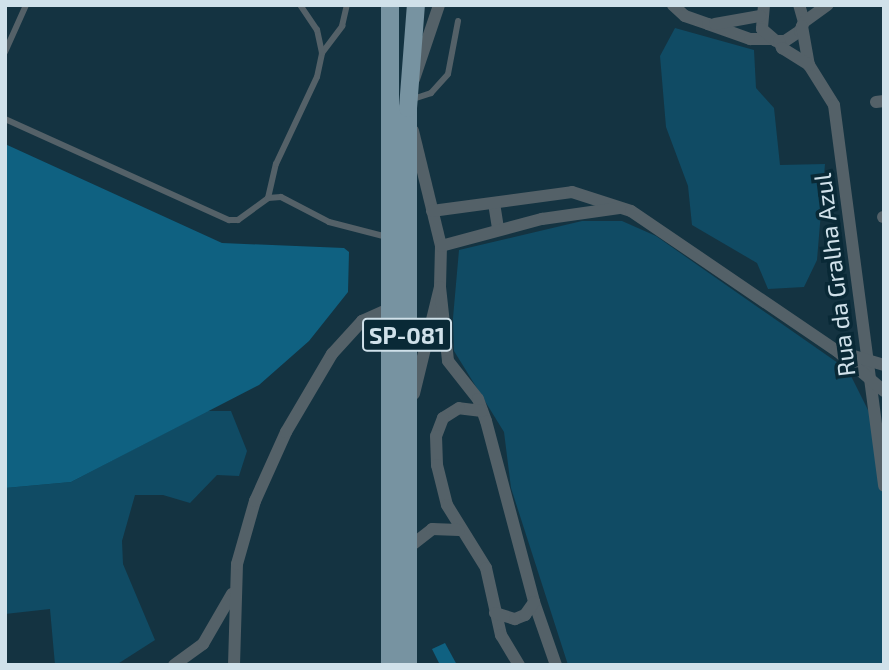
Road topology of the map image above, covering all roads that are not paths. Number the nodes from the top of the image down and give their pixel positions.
1 (26, 5) edge
2 (300, 5) edge
3 (348, 5) edge
4 (390, 5) edge
5 (416, 5) edge
6 (439, 5) edge
7 (673, 5) edge
8 (799, 5) edge
9 (827, 5) edge
10 (762, 11) edge
11 (458, 21) dead end
12 (708, 24) junction
13 (803, 24) junction
14 (775, 40) junction
15 (5, 52) edge
16 (322, 53) junction
17 (809, 65) junction
18 (408, 100) junction
19 (5, 119) edge
20 (268, 198) junction
21 (494, 203) junction
22 (620, 208) junction
23 (432, 211) junction
24 (498, 229) junction
25 (389, 238) junction
26 (441, 246) junction
27 (440, 287) junction
28 (389, 309) junction
29 (837, 351) junction
30 (866, 360) junction
31 (884, 365) edge
32 (867, 377) junction
33 (884, 391) edge
34 (482, 411) junction
35 (407, 425) junction
36 (880, 426) edge
37 (884, 486) edge
38 (459, 530) junction
39 (408, 548) junction
40 (234, 591) junction
41 (534, 602) junction
42 (495, 613) junction
43 (174, 665) edge
44 (233, 665) edge
45 (390, 665) edge
46 (408, 665) edge
47 (519, 665) edge
48 (556, 665) edge

1 - 15 lane
2 - 16 lane
3 - 16 lane
4 - 25 main road, SP-081
5 - 18 main road, SP-081
6 - 18 street
7 - 12 street
8 - 13 street, Rua da Gralha Azul
9 - 13 street
10 - 12 street
10 - 14 street
11 - 18 lane
12 - 14 street
13 - 14 street
13 - 17 street, Rua da Gralha Azul
14 - 17 street, Rua da Gralha Azul
16 - 20 lane
17 - 30 street, Rua da Gralha Azul
18 - 23 street
18 - 35 main road, SP-081
19 - 20 lane
20 - 25 lane
21 - 22 street
21 - 23 street
21 - 24 street
22 - 24 street
22 - 29 street
23 - 26 street
24 - 26 street
25 - 28 main road, SP-081
26 - 27 street
27 - 34 street
27 - 35 street
28 - 40 street
28 - 45 main road, SP-081
29 - 30 street
29 - 32 street
30 - 31 street
30 - 32 street, Rua da Gralha Azul
32 - 33 street
32 - 36 street, Rua da Gralha Azul
34 - 38 street
34 - 41 street
35 - 39 main road, SP-081
36 - 37 street, Rua da Gralha Azul
38 - 39 street
38 - 42 street
39 - 46 main road, SP-081
40 - 43 street
40 - 44 street
41 - 42 street
41 - 48 street
42 - 47 street

